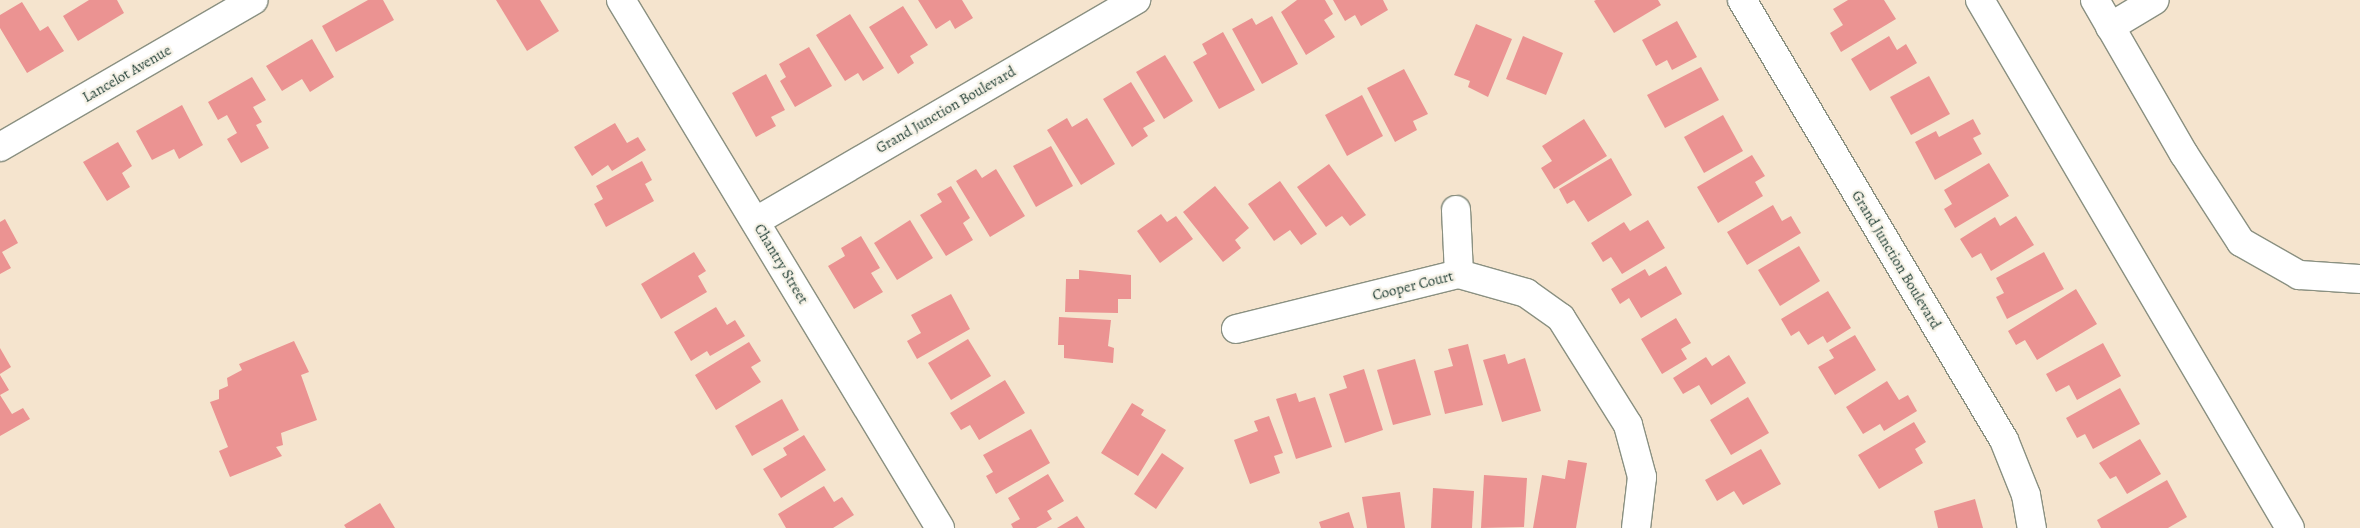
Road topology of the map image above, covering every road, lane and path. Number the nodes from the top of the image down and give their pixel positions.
1 (254, 0) edge
2 (621, 0) edge
3 (1136, 0) edge
4 (1742, 0) edge
5 (1980, 0) edge
6 (2095, 0) edge
7 (2155, 0) edge
8 (2110, 27) junction
9 (0, 147) edge
10 (1456, 210) dead end
11 (756, 220) junction
12 (1459, 274) junction
13 (2360, 279) edge
14 (1236, 330) dead end
15 (940, 528) edge
16 (1636, 528) edge
17 (2032, 528) edge
18 (2290, 528) edge

1 - 9 street, Lancelot Avenue
2 - 11 street, Chantry Street
3 - 11 street, Grand Junction Boulevard
4 - 17 street, Grand Junction Boulevard
5 - 18 street
6 - 8 street
7 - 8 street
8 - 13 street
10 - 12 street
11 - 15 street, Chantry Street
12 - 14 street, Cooper Court
12 - 16 street, Cooper Court

